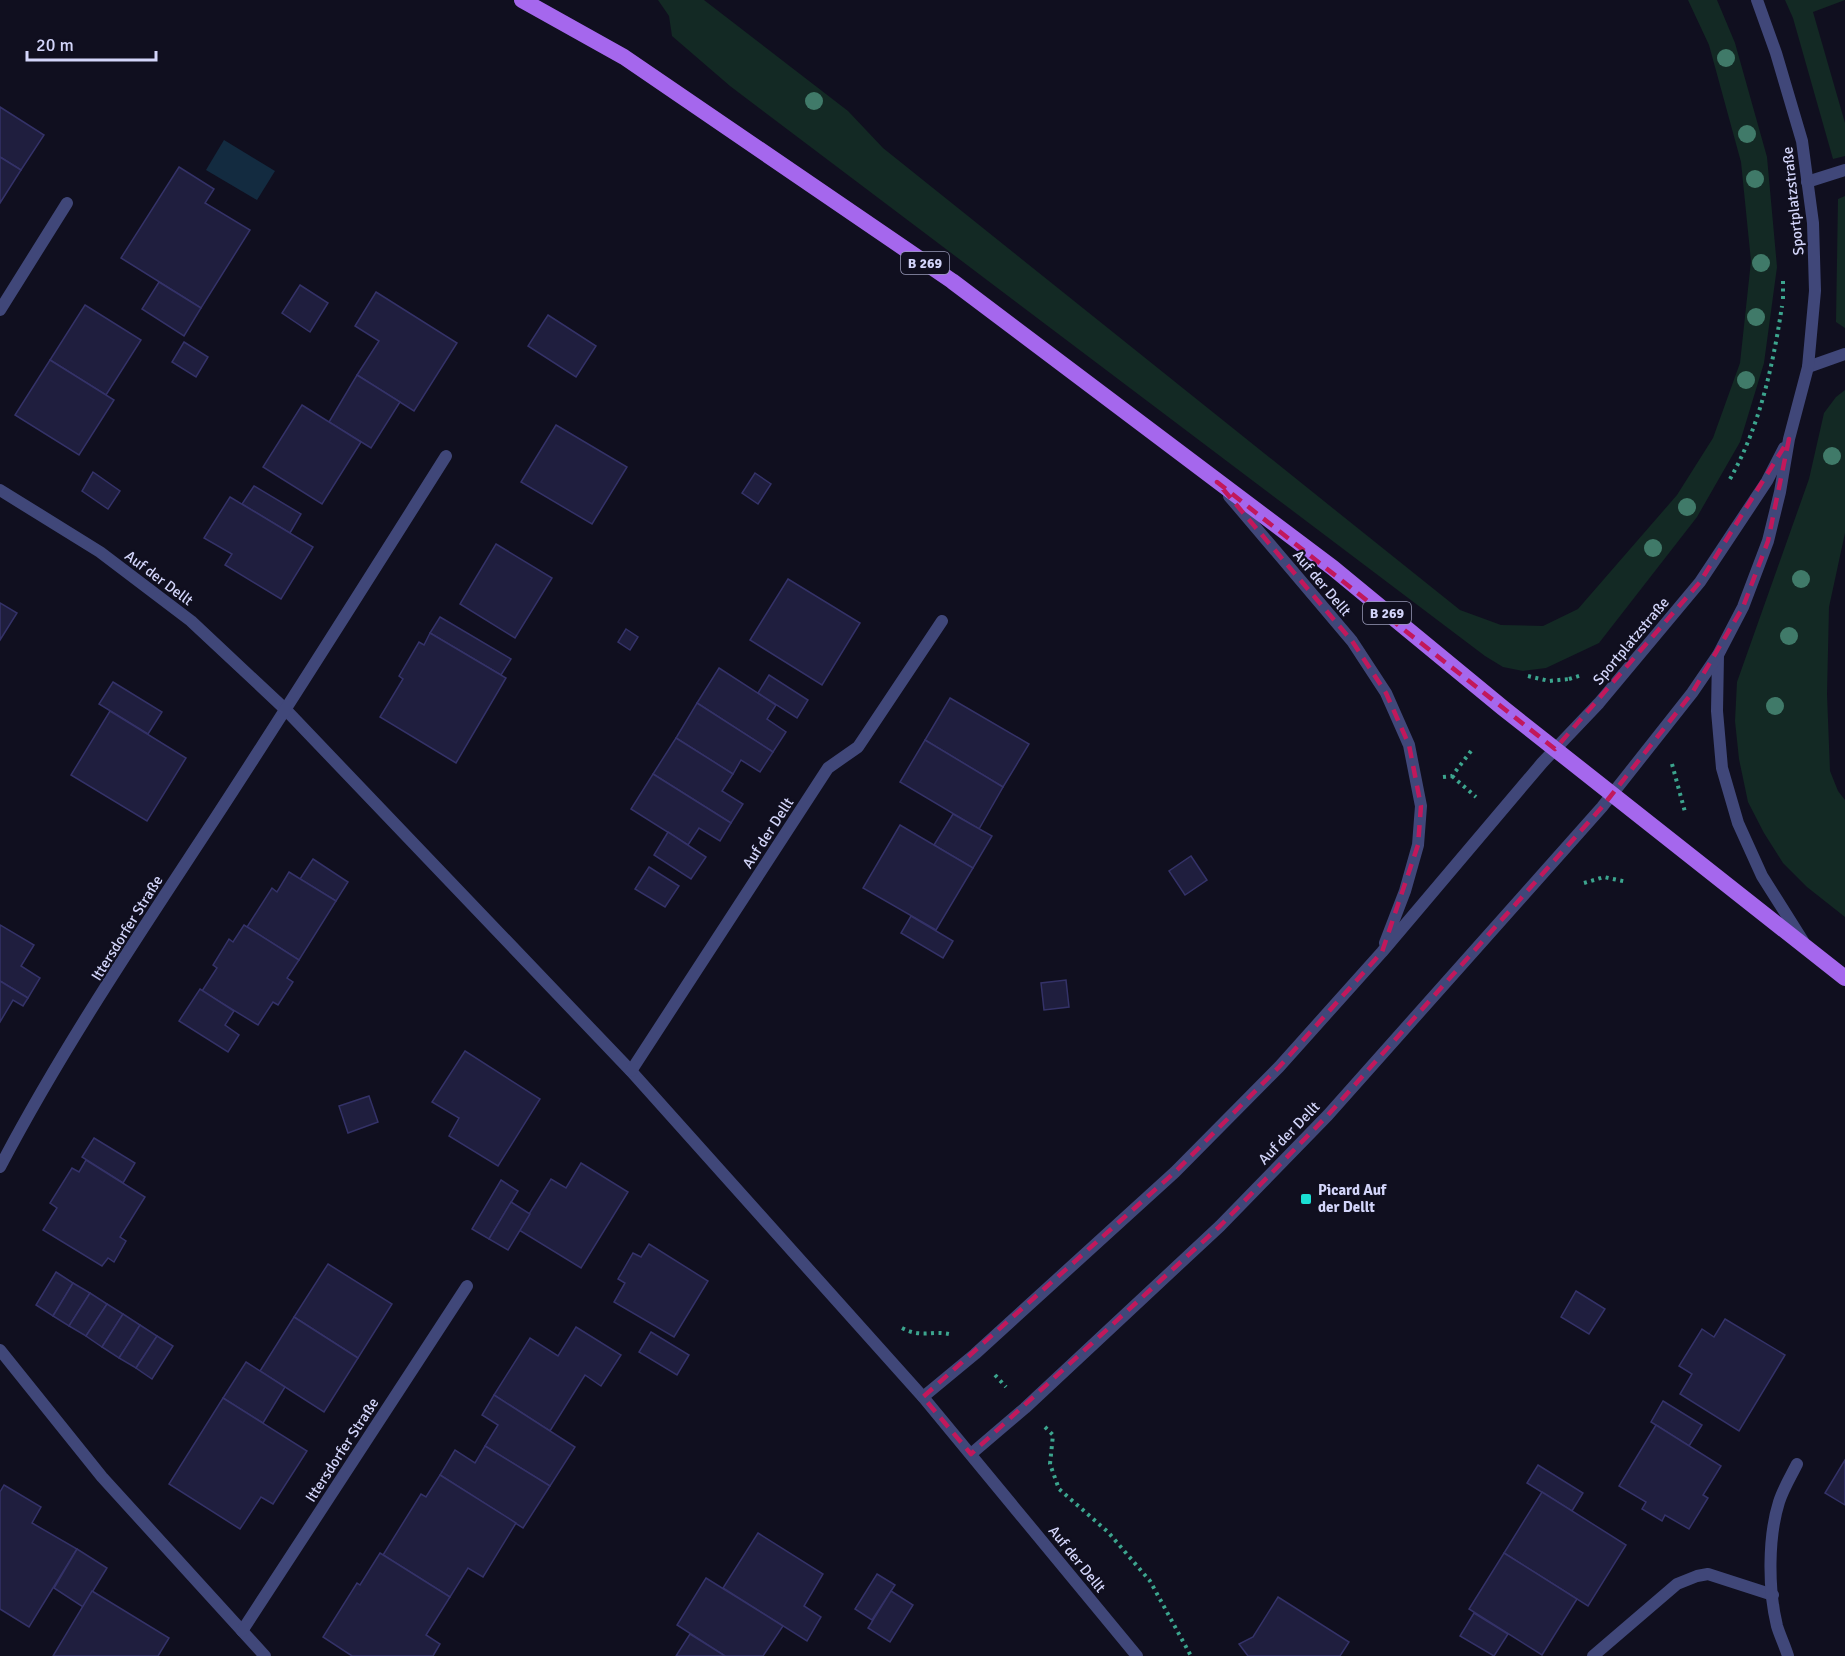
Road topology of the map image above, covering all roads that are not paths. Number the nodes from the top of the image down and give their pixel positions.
1 (522, 0) edge
2 (1757, 0) edge
3 (1845, 170) edge
4 (1807, 182) junction
5 (67, 203) dead end
6 (0, 310) edge
7 (1845, 354) edge
8 (1808, 367) junction
9 (1789, 439) junction
10 (446, 456) dead end
11 (1217, 482) junction
12 (0, 490) edge
13 (942, 621) dead end
14 (1718, 655) junction
15 (286, 710) junction
16 (1555, 749) junction
17 (1542, 763) joint
18 (1607, 801) junction
19 (1809, 950) junction
20 (1382, 952) junction
21 (1845, 978) edge
22 (631, 1071) junction
23 (0, 1167) edge
24 (467, 1286) dead end
25 (0, 1350) edge
26 (923, 1397) junction
27 (971, 1454) junction
28 (1797, 1464) dead end
29 (1773, 1595) junction
30 (242, 1630) junction
31 (265, 1656) edge
32 (1137, 1656) edge
33 (1593, 1656) edge
34 (1788, 1656) edge

1 - 11 main road, B 269
2 - 4 street, Sportplatzstraße
3 - 4 street
4 - 8 street, Sportplatzstraße
5 - 6 street
7 - 8 street
8 - 9 street, Sportplatzstraße
9 - 14 street, Sportplatzstraße
9 - 16 street, Sportplatzstraße
10 - 15 street
11 - 16 main road, B 269
11 - 20 street, Auf der Dellt
12 - 15 street, Auf der Dellt
13 - 22 street, Auf der Dellt
14 - 18 street, Sportplatzstraße
14 - 19 street, Sportplatzstraße
15 - 22 street, Auf der Dellt
15 - 23 street, Ittersdorfer Straße
16 - 17 street, Sportplatzstraße
16 - 18 main road, B 269
17 - 20 street, Auf der Dellt
18 - 19 main road, B 269
18 - 27 street, Auf der Dellt
19 - 21 main road, B 269
20 - 26 street, Auf der Dellt
22 - 26 street, Auf der Dellt
24 - 30 street, Ittersdorfer Straße
25 - 30 street
26 - 27 street, Auf der Dellt
27 - 32 street, Auf der Dellt
28 - 29 street
29 - 33 street
29 - 34 street
30 - 31 street

